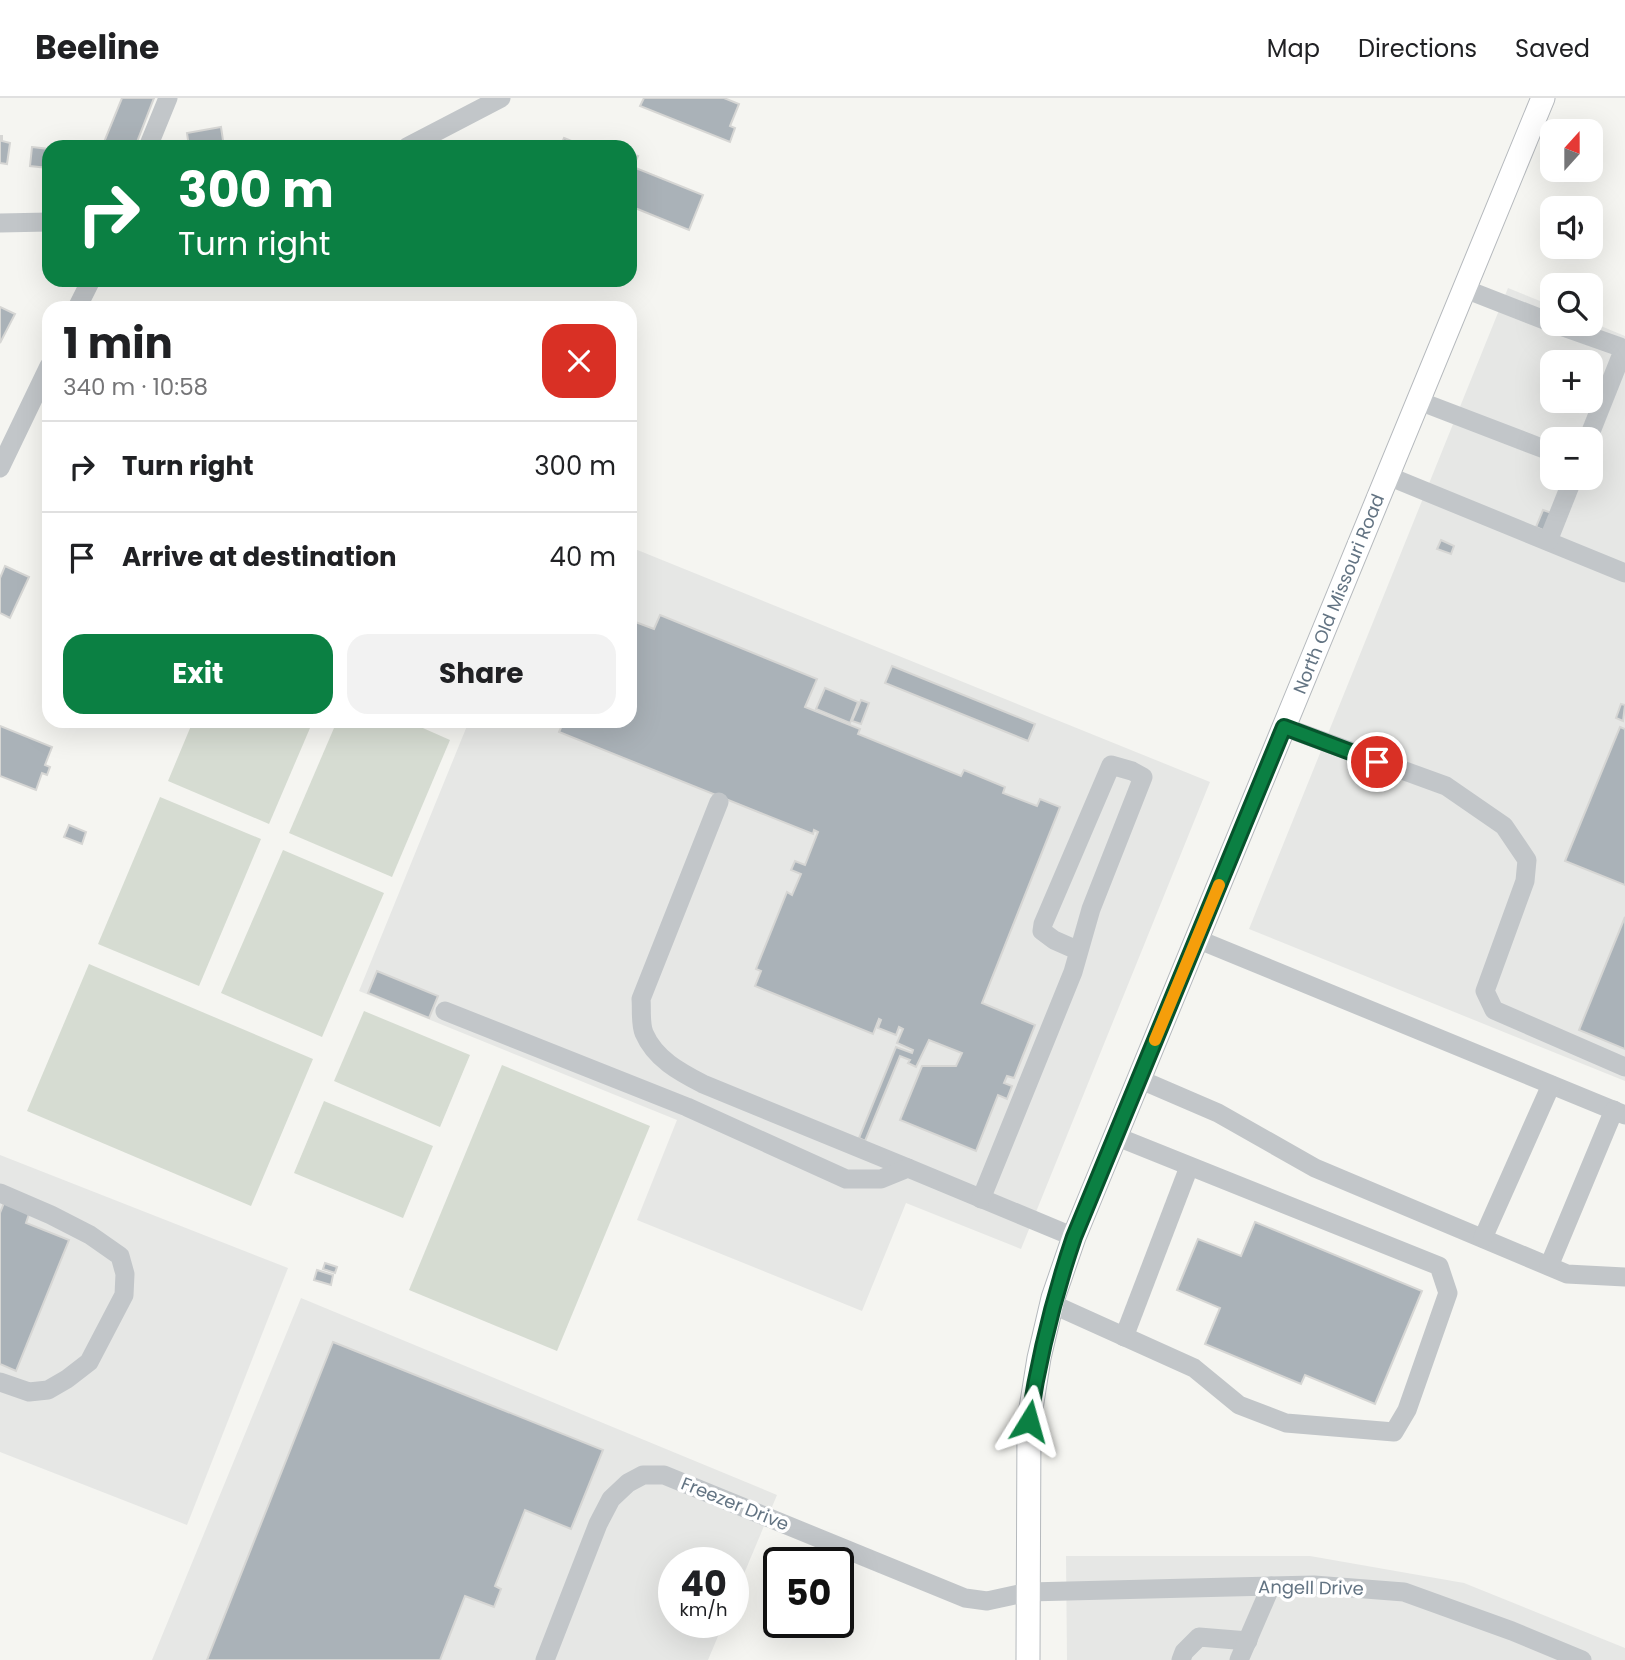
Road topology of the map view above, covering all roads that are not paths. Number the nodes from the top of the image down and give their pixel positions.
1 (168, 98) edge
2 (501, 98) edge
3 (1543, 98) edge
4 (151, 140) edge
5 (420, 140) edge
6 (42, 222) edge
7 (0, 223) edge
8 (1465, 289) junction
9 (1540, 318) edge
10 (1589, 336) edge
11 (42, 381) edge
12 (1419, 401) junction
13 (1593, 427) edge
14 (1540, 447) edge
15 (0, 468) edge
16 (1388, 476) junction
17 (1568, 490) edge
18 (1548, 541) junction
19 (1625, 573) edge
20 (1284, 727) junction
21 (719, 802) dead end
22 (1197, 939) junction
23 (1079, 951) junction
24 (445, 1011) dead end
25 (1625, 1067) edge
26 (1139, 1079) junction
27 (1551, 1085) junction
28 (1619, 1113) edge
29 (1115, 1136) junction
30 (1189, 1167) junction
31 (908, 1168) junction
32 (0, 1193) edge
33 (981, 1199) junction
34 (1074, 1237) junction
35 (1483, 1238) junction
36 (1549, 1266) junction
37 (1625, 1276) edge
38 (1052, 1304) junction
39 (1124, 1337) junction
40 (0, 1382) edge
41 (1271, 1586) junction
42 (1028, 1592) junction
43 (1248, 1641) junction
44 (545, 1660) edge
45 (1028, 1660) edge
46 (1181, 1660) edge
47 (1239, 1660) edge
48 (1582, 1660) edge

1 - 4 street
2 - 5 street
3 - 8 main road, North Old Missouri Road
6 - 7 street
8 - 9 street
8 - 12 main road, North Old Missouri Road
10 - 13 street
11 - 15 street
12 - 14 street
12 - 16 main road, North Old Missouri Road
16 - 18 street
16 - 20 main road, North Old Missouri Road
17 - 18 street
18 - 19 street
20 - 22 main road, North Old Missouri Road
20 - 25 street
21 - 31 street
22 - 26 main road, North Old Missouri Road
22 - 27 street
23 - 23 street
23 - 33 street
24 - 31 street
26 - 29 main road, North Old Missouri Road
26 - 35 street
27 - 28 street
27 - 35 street
28 - 36 street
29 - 30 street
29 - 34 main road, North Old Missouri Road
30 - 39 street
30 - 39 street
31 - 33 street
32 - 40 street
33 - 34 street
34 - 38 main road, North Old Missouri Road
35 - 36 street
36 - 37 street
38 - 39 street
38 - 42 main road, North Old Missouri Road
41 - 42 street, Angell Drive
41 - 43 street
41 - 48 street, Angell Drive
42 - 44 street, Freezer Drive
42 - 45 main road, North Old Missouri Road
43 - 46 street
43 - 47 street

